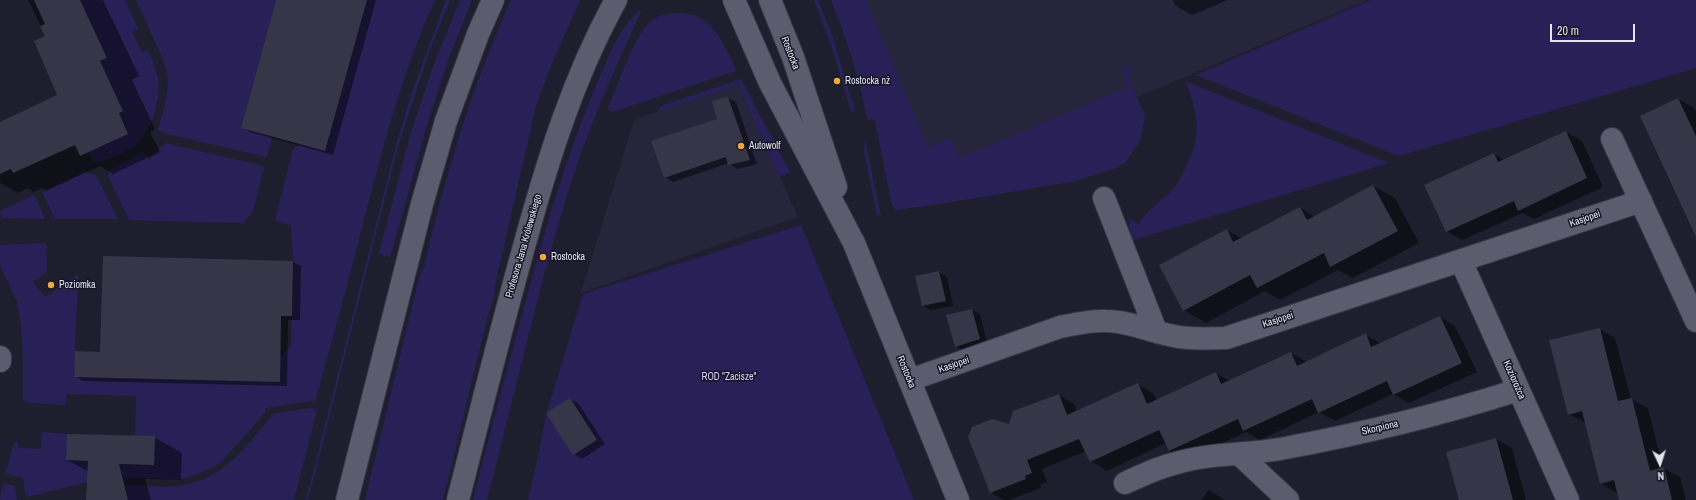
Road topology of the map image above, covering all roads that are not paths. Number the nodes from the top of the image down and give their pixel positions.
1 (492, 0) edge
2 (616, 0) edge
3 (627, 0) edge
4 (724, 0) edge
5 (734, 0) edge
6 (770, 0) edge
7 (605, 20) junction
8 (744, 24) junction
9 (1612, 139) dead end
10 (1104, 198) dead end
11 (1641, 200) junction
12 (854, 243) junction
13 (1461, 261) junction
14 (1696, 321) edge
15 (1156, 331) junction
16 (0, 357) edge
17 (0, 361) edge
18 (910, 380) junction
19 (1518, 390) junction
20 (1239, 454) junction
21 (1125, 483) dead end
22 (347, 500) edge
23 (458, 500) edge
24 (958, 500) edge
25 (1288, 500) edge
26 (1568, 500) edge

1 - 22 street
2 - 7 street, Profesora Jana Królewskiego
3 - 7 street
4 - 8 street, Rostocka
5 - 8 street, Rostocka
6 - 12 street, Rostocka
7 - 23 street, Profesora Jana Królewskiego
8 - 12 street, Rostocka
9 - 11 street
10 - 15 street
11 - 13 street, Kasjopei
11 - 14 street
12 - 18 street, Rostocka
13 - 15 street, Kasjopei
13 - 19 street, Koziorożca
15 - 18 street, Kasjopei
16 - 17 street
18 - 24 street, Rostocka
19 - 20 street, Skorpiona
19 - 26 street, Koziorożca
20 - 21 street, Skorpiona
20 - 25 street

